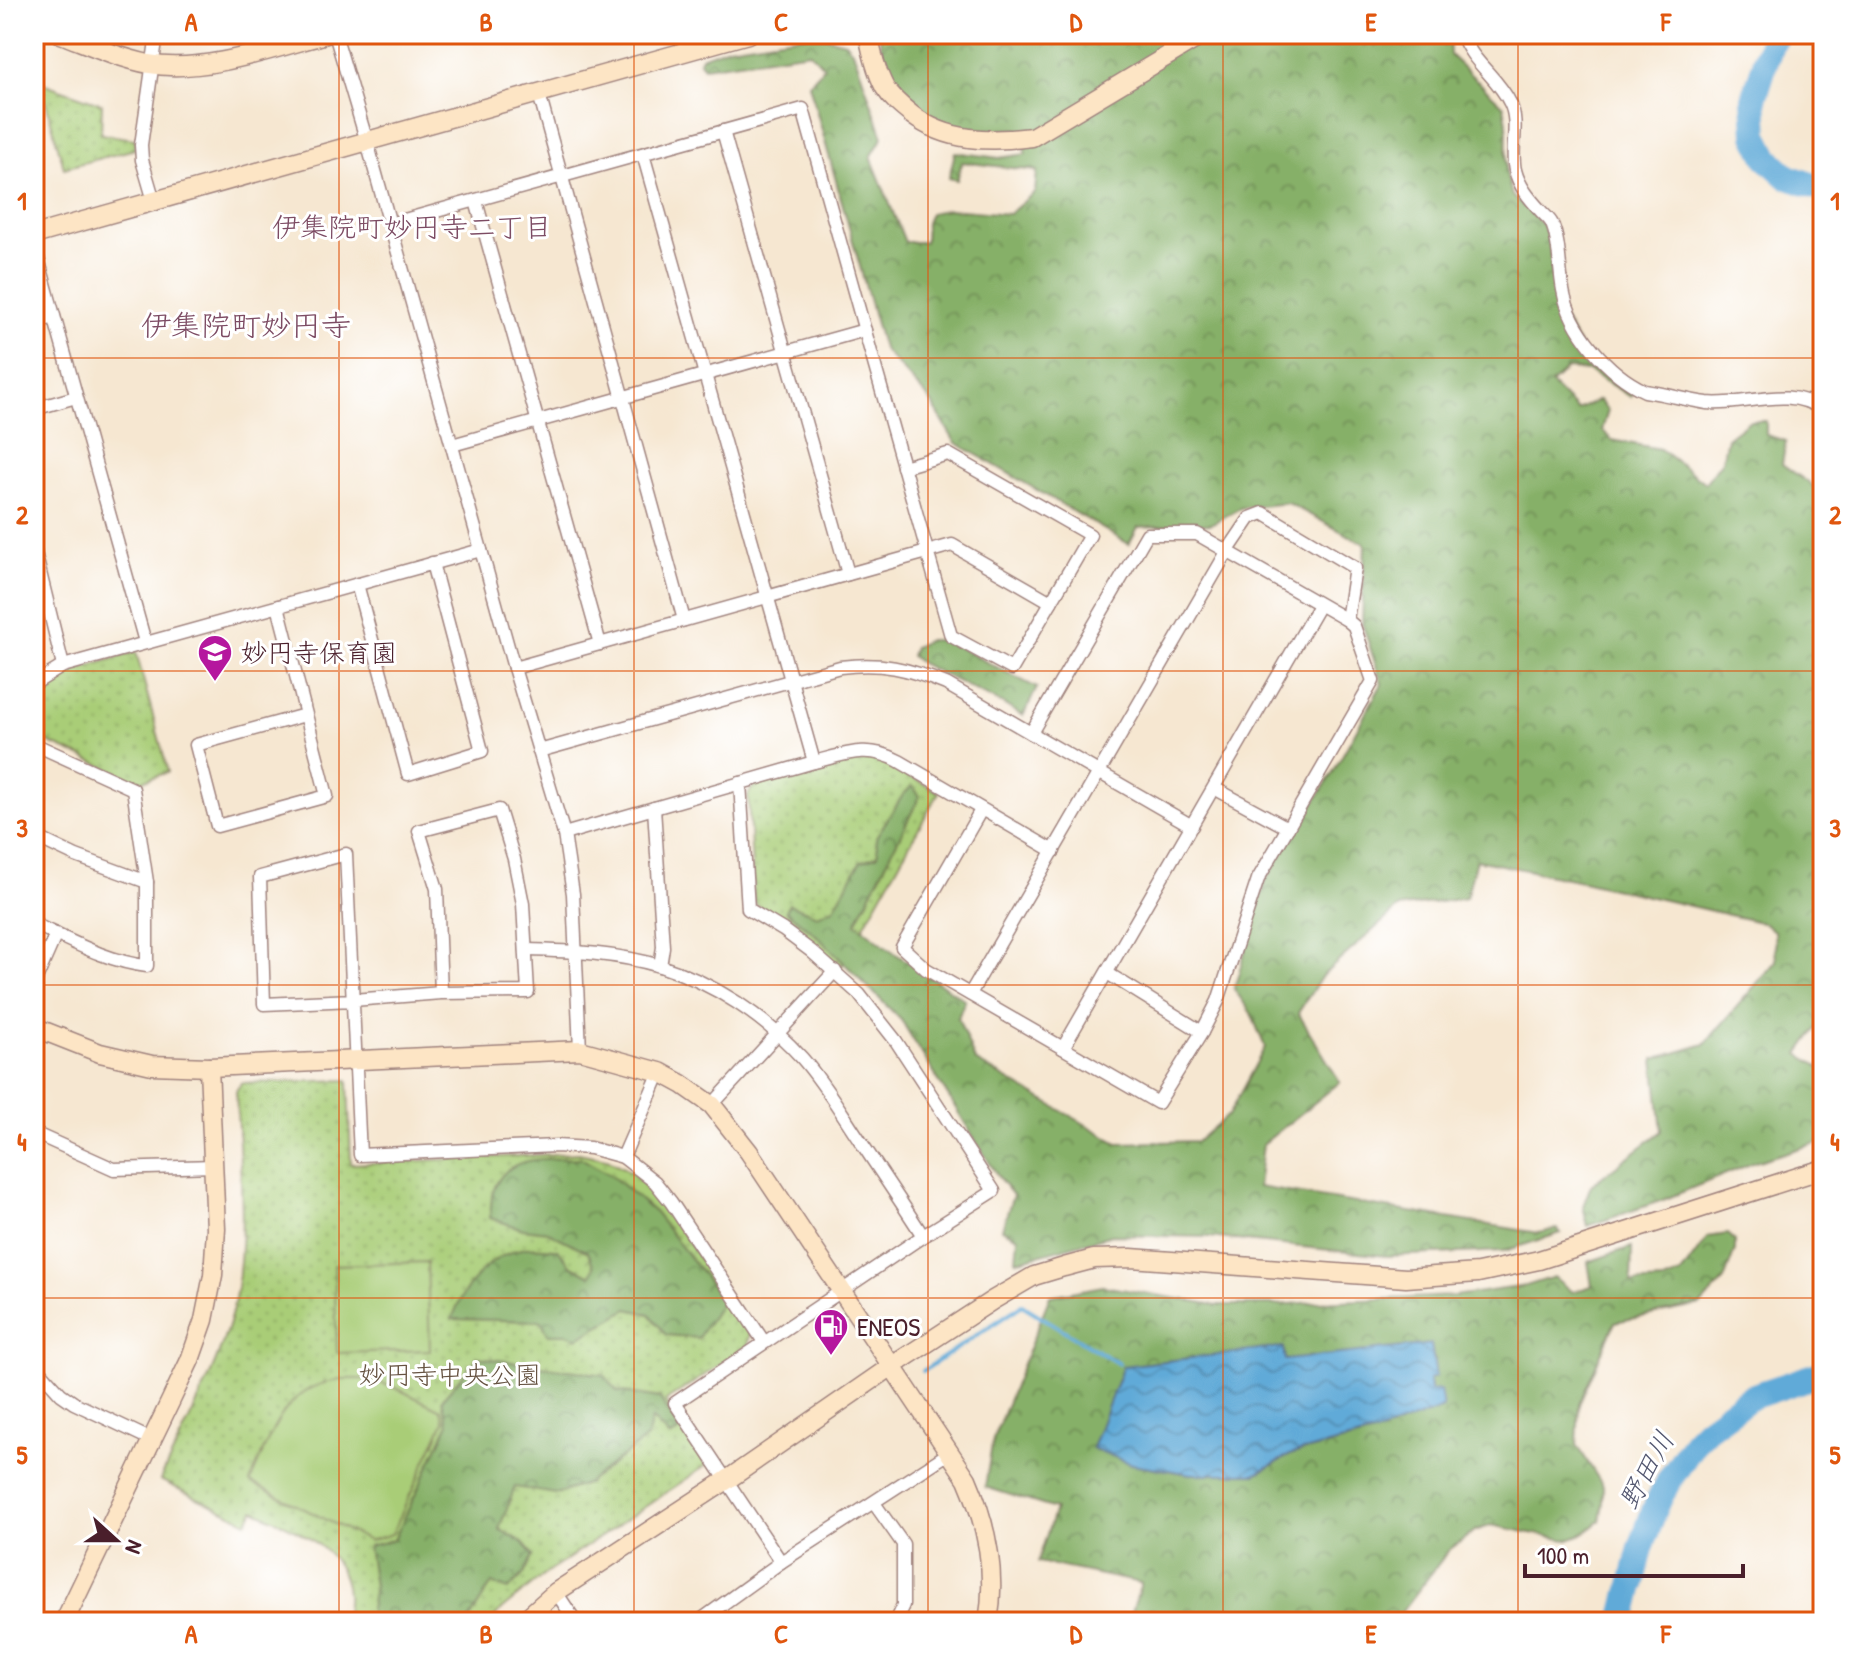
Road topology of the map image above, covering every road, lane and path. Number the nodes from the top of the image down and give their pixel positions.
1 (61, 34) edge
2 (157, 34) edge
3 (326, 34) edge
4 (335, 34) edge
5 (748, 34) edge
6 (868, 34) edge
7 (1204, 34) edge
8 (1462, 34) edge
9 (152, 65) junction
10 (539, 94) junction
11 (723, 131) junction
12 (367, 142) junction
13 (643, 154) junction
14 (561, 176) junction
15 (154, 201) junction
16 (476, 201) junction
17 (390, 224) junction
18 (34, 235) edge
19 (34, 244) edge
20 (54, 317) junction
21 (34, 323) edge
22 (865, 330) junction
23 (785, 352) junction
24 (705, 375) junction
25 (76, 397) junction
26 (623, 397) junction
27 (34, 409) edge
28 (1823, 410) edge
29 (538, 421) junction
30 (452, 445) junction
31 (903, 467) junction
32 (34, 548) edge
33 (481, 550) junction
34 (927, 552) junction
35 (1227, 552) junction
36 (432, 563) junction
37 (848, 574) junction
38 (357, 584) junction
39 (768, 597) junction
40 (1051, 602) junction
41 (1319, 605) junction
42 (278, 606) junction
43 (684, 620) junction
44 (1347, 620) junction
45 (145, 642) junction
46 (600, 644) junction
47 (63, 666) junction
48 (514, 668) junction
49 (791, 680) junction
50 (34, 684) edge
51 (305, 715) junction
52 (1031, 733) junction
53 (34, 744) edge
54 (539, 751) junction
55 (814, 762) junction
56 (1099, 773) junction
57 (740, 783) junction
58 (1214, 788) junction
59 (654, 808) junction
60 (981, 810) junction
61 (1192, 826) junction
62 (1288, 828) junction
63 (564, 834) junction
64 (34, 836) edge
65 (1054, 851) junction
66 (147, 882) junction
67 (34, 924) edge
68 (56, 934) junction
69 (526, 950) junction
70 (577, 951) junction
71 (660, 966) junction
72 (835, 971) junction
73 (1107, 973) junction
74 (34, 984) edge
75 (441, 993) junction
76 (970, 994) junction
77 (353, 1000) junction
78 (34, 1027) edge
79 (1202, 1032) junction
80 (778, 1034) junction
81 (1063, 1048) junction
82 (580, 1050) junction
83 (355, 1061) junction
84 (209, 1067) junction
85 (660, 1072) junction
86 (712, 1105) junction
87 (34, 1133) edge
88 (623, 1157) junction
89 (214, 1166) junction
90 (1823, 1169) edge
91 (923, 1236) junction
92 (843, 1291) junction
93 (764, 1342) junction
94 (34, 1364) edge
95 (892, 1366) junction
96 (152, 1440) junction
97 (949, 1453) junction
98 (727, 1480) junction
99 (874, 1503) junction
100 (781, 1562) junction
101 (556, 1592) junction
102 (64, 1622) edge
103 (522, 1622) edge
104 (576, 1622) edge
105 (698, 1622) edge
106 (895, 1622) edge
107 (988, 1622) edge

1 - 9 street
2 - 9 street
3 - 9 street
4 - 12 street
5 - 10 street
6 - 7 street
8 - 28 street
9 - 15 street
10 - 12 street
10 - 14 street
11 - 13 street
11 - 22 street
11 - 23 street
12 - 15 street
12 - 17 street
13 - 14 street
13 - 24 street
14 - 16 street
14 - 26 street
15 - 18 street
16 - 17 street
16 - 29 street
17 - 30 street
19 - 20 street
20 - 21 street
20 - 25 street
22 - 23 street
22 - 31 street
23 - 24 street
23 - 37 street
24 - 26 street
24 - 39 street
25 - 27 street
25 - 45 street
26 - 29 street
26 - 43 street
29 - 30 street
29 - 46 street
30 - 33 street
31 - 34 street
31 - 40 street
32 - 47 street
33 - 36 street
33 - 48 street
34 - 37 street
34 - 40 street
34 - 40 street
35 - 41 street
35 - 44 street
35 - 52 street
35 - 56 street
36 - 38 street
36 - 38 street
37 - 39 street
38 - 42 street
39 - 43 street
39 - 49 street
41 - 44 street
41 - 58 street
42 - 45 street
42 - 51 street
43 - 46 street
44 - 62 street
45 - 47 street
46 - 48 street
47 - 50 street
48 - 54 street
49 - 52 street
49 - 54 street
49 - 55 street
51 - 51 street
52 - 56 street
53 - 66 street
54 - 63 street
55 - 57 street
55 - 60 street
56 - 61 street
56 - 65 street
57 - 59 street
57 - 72 street
58 - 61 street
58 - 62 street
59 - 63 street
59 - 71 street
60 - 65 street
60 - 76 street
61 - 73 street
62 - 79 street
63 - 70 street
64 - 66 street
65 - 76 street
66 - 68 street
67 - 68 street
68 - 74 street
69 - 70 street
69 - 75 street
69 - 75 street
70 - 71 street
70 - 82 street
71 - 80 street
72 - 80 street
72 - 91 street
73 - 79 street
73 - 81 street
75 - 77 street
76 - 81 street
77 - 77 street
77 - 83 street
78 - 84 street
79 - 81 street
80 - 86 street
80 - 91 street
82 - 83 street
82 - 85 street
83 - 84 street
83 - 88 street
84 - 89 street
85 - 86 street
85 - 88 street
86 - 92 street
87 - 89 street
88 - 93 street
89 - 96 street
90 - 95 street
91 - 92 street
92 - 93 street
92 - 95 street
93 - 98 street
94 - 96 street
95 - 97 street
95 - 98 street
96 - 102 street
97 - 99 street
97 - 107 street
98 - 100 street
98 - 101 street
99 - 100 street
99 - 106 street
100 - 105 street
101 - 103 street
101 - 104 street

